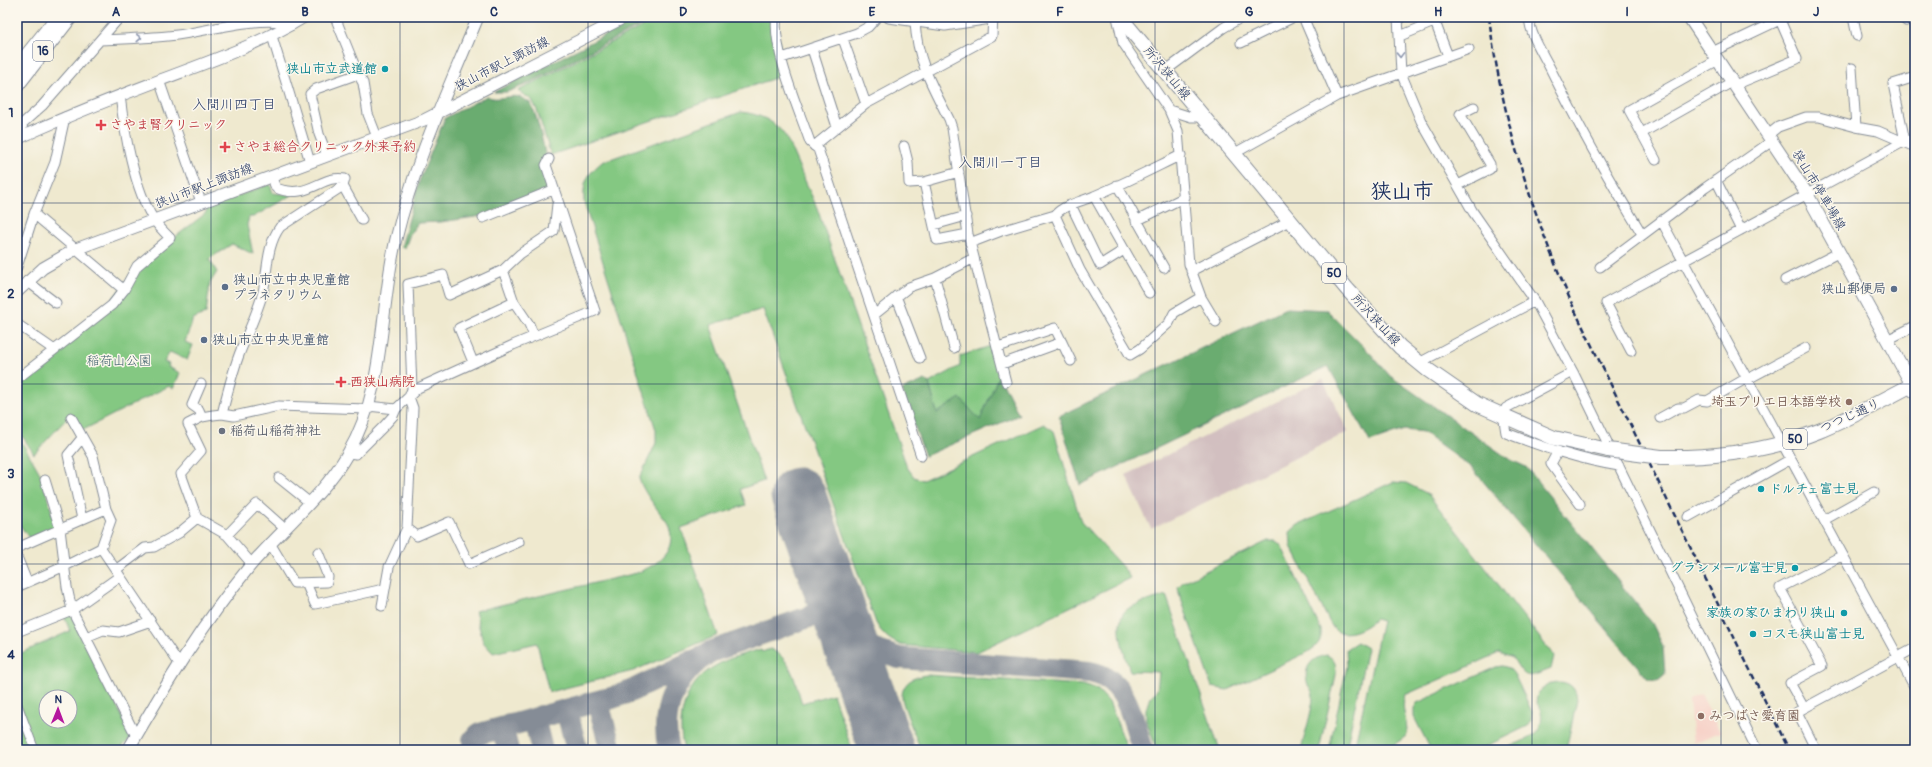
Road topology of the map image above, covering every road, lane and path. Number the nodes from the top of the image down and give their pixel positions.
1 (58, 17) edge
2 (70, 17) edge
3 (120, 17) edge
4 (335, 17) edge
5 (478, 17) edge
6 (625, 17) edge
7 (777, 17) edge
8 (877, 17) edge
9 (889, 17) edge
10 (995, 17) edge
11 (1118, 17) edge
12 (1242, 17) edge
13 (1294, 17) edge
14 (1303, 17) edge
15 (1398, 17) edge
16 (1446, 17) edge
17 (1529, 17) edge
18 (1689, 17) edge
19 (1853, 17) edge
20 (1783, 18) edge
21 (271, 19) edge
22 (298, 20) edge
23 (917, 20) edge
24 (1435, 22) junction
25 (272, 36) junction
26 (1400, 36) junction
27 (1857, 36) dead end
28 (843, 38) junction
29 (100, 40) junction
30 (1241, 43) dead end
31 (1469, 48) dead end
32 (812, 49) junction
33 (1448, 56) junction
34 (1715, 56) junction
35 (782, 58) junction
36 (17, 68) edge
37 (1852, 68) dead end
38 (925, 71) junction
39 (1165, 71) junction
40 (1401, 73) junction
41 (358, 74) junction
42 (1915, 78) edge
43 (159, 80) junction
44 (1734, 84) junction
45 (17, 85) edge
46 (120, 95) junction
47 (1337, 96) junction
48 (866, 104) junction
49 (1474, 107) dead end
50 (1169, 110) junction
51 (440, 111) junction
52 (65, 117) junction
53 (1204, 117) junction
54 (837, 127) junction
55 (1856, 127) junction
56 (1642, 133) junction
57 (377, 137) junction
58 (19, 138) edge
59 (1770, 138) junction
60 (1915, 140) edge
61 (1905, 142) junction
62 (814, 146) junction
63 (904, 146) dead end
64 (1915, 147) edge
65 (1235, 153) junction
66 (327, 155) junction
67 (1181, 155) junction
68 (549, 159) dead end
69 (1656, 160) dead end
70 (310, 162) junction
71 (959, 172) junction
72 (271, 176) junction
73 (1716, 180) junction
74 (924, 182) junction
75 (1117, 185) junction
76 (1458, 185) junction
77 (343, 186) junction
78 (553, 190) junction
79 (1807, 194) junction
80 (1094, 196) junction
81 (1185, 197) junction
82 (201, 202) junction
83 (557, 202) junction
84 (1071, 205) junction
85 (34, 214) junction
86 (1055, 215) junction
87 (966, 216) junction
88 (483, 218) dead end
89 (1289, 219) junction
90 (154, 220) junction
91 (362, 220) dead end
92 (1661, 220) junction
93 (1136, 221) junction
94 (934, 225) junction
95 (1741, 230) junction
96 (1642, 234) junction
97 (969, 238) junction
98 (76, 249) junction
99 (1124, 250) junction
100 (1840, 252) junction
101 (974, 258) junction
102 (1683, 261) junction
103 (1600, 266) dead end
104 (17, 267) edge
105 (1164, 268) dead end
106 (503, 270) junction
107 (1191, 271) junction
108 (935, 278) junction
109 (1784, 280) dead end
110 (27, 281) junction
111 (18, 290) edge
112 (124, 290) junction
113 (1149, 293) dead end
114 (896, 296) junction
115 (1201, 297) junction
116 (1535, 301) junction
117 (514, 302) junction
118 (56, 303) dead end
119 (874, 315) junction
120 (1216, 322) dead end
121 (17, 324) edge
122 (1915, 326) edge
123 (534, 336) junction
124 (1887, 340) junction
125 (1062, 342) junction
126 (998, 347) junction
127 (954, 348) dead end
128 (1806, 348) dead end
129 (53, 349) junction
130 (1631, 352) dead end
131 (920, 358) dead end
132 (1071, 360) dead end
133 (473, 362) junction
134 (1419, 363) junction
135 (1002, 364) junction
136 (1573, 372) junction
137 (17, 379) edge
138 (1748, 379) junction
139 (1006, 382) dead end
140 (201, 384) dead end
141 (1914, 386) edge
142 (409, 397) junction
143 (368, 408) junction
144 (396, 409) junction
145 (222, 414) junction
146 (1503, 414) junction
147 (71, 417) dead end
148 (202, 417) junction
149 (1660, 418) dead end
150 (82, 438) junction
151 (1782, 443) junction
152 (1558, 451) junction
153 (349, 453) junction
154 (921, 456) dead end
155 (1662, 457) joint
156 (1791, 459) junction
157 (1619, 466) junction
158 (279, 478) dead end
159 (45, 480) dead end
160 (1874, 492) dead end
161 (309, 502) junction
162 (1580, 504) dead end
163 (106, 509) junction
164 (1688, 516) dead end
165 (197, 518) junction
166 (82, 519) junction
167 (1824, 520) junction
168 (284, 528) junction
169 (407, 528) junction
170 (60, 529) junction
171 (227, 535) junction
172 (519, 542) dead end
173 (270, 543) junction
174 (17, 548) edge
175 (101, 548) junction
176 (318, 552) dead end
177 (1843, 555) junction
178 (17, 557) edge
179 (252, 564) junction
180 (65, 566) junction
181 (118, 573) junction
182 (27, 582) junction
183 (306, 583) junction
184 (17, 587) edge
185 (384, 590) junction
186 (382, 606) dead end
187 (72, 610) junction
188 (150, 621) junction
189 (17, 632) edge
190 (86, 637) junction
191 (1915, 648) edge
192 (1898, 657) junction
193 (180, 665) junction
194 (1915, 688) edge
195 (17, 702) edge
196 (1804, 708) junction
197 (136, 736) junction
198 (35, 750) edge
199 (128, 750) edge
200 (1757, 750) edge
201 (1816, 750) edge

1 - 36 main road, 16
2 - 45 main road, 16
3 - 29 street
4 - 41 street
5 - 51 street
6 - 51 street, 狭山市駅上諏訪線
7 - 35 street
8 - 28 street
9 - 23 street
10 - 23 street
10 - 38 street
11 - 39 main road, 所沢狭山線 / 50
11 - 50 street
12 - 39 street
13 - 30 street
14 - 47 street
15 - 26 street
16 - 24 street
17 - 96 street
18 - 34 main road, 狭山市停車場線
19 - 27 street
20 - 34 street
20 - 44 street
21 - 22 street
29 -> 21 street
22 - 25 street
23 - 38 street
24 - 26 street
24 - 33 street
25 - 43 street
25 - 70 street
26 -> 40 street
28 - 32 street
28 - 48 street
29 - 58 street
31 - 33 street
32 - 35 street
32 - 54 street
33 - 40 street
34 - 44 main road, 狭山市停車場線
34 - 56 street
35 - 62 street
37 - 55 street
38 - 48 street
38 - 71 street
39 - 53 main road, 所沢狭山線 / 50
40 - 47 street
40 - 76 street
41 - 57 street
41 - 66 street
42 - 61 street
43 - 46 street
43 - 82 street
44 - 56 street
44 - 59 main road, 狭山市停車場線
46 - 52 street
46 - 90 street
47 - 65 street
48 - 54 street
49 - 76 street
50 - 53 street
50 - 67 street
51 - 57 street, 狭山市駅上諏訪線
51 - 143 street
52 - 58 street
52 - 85 street
53 - 65 main road, 所沢狭山線 / 50
54 - 62 street
55 - 59 street
55 - 61 street
56 - 69 street
57 - 66 street, 狭山市駅上諏訪線
59 - 73 street
59 - 79 main road, 狭山市停車場線
60 - 61 street
61 - 64 street
61 - 79 street
62 - 119 street
63 - 74 street
65 - 89 main road, 所沢狭山線 / 50
66 - 70 street, 狭山市駅上諏訪線
67 - 75 street
67 - 81 street
68 - 78 street
70 - 72 street, 狭山市駅上諏訪線
71 - 74 street
71 - 87 street
72 - 77 street
72 - 82 street, 狭山市駅上諏訪線
73 - 92 street
73 - 95 street
74 - 94 street
75 - 80 street
75 - 93 street
76 - 116 street
77 - 91 street
77 - 145 street
78 - 83 street
78 - 88 street
79 - 95 street
79 - 100 main road, 狭山市停車場線
80 - 84 street
80 - 99 street
81 - 93 street
81 - 107 street
82 - 90 street, 狭山市駅上諏訪線
83 - 106 street
83 - 123 street
84 - 86 street
84 - 99 street
85 - 98 street
85 - 104 street
86 - 97 street
86 - 115 street
87 - 94 street
87 - 97 street
89 - 107 street
89 - 134 main road, 所沢狭山線 / 50
90 - 98 street, 狭山市駅上諏訪線
90 - 112 street
92 - 96 street
92 - 102 street
93 - 105 street
94 - 97 street
95 - 102 street
96 - 103 street
97 - 101 street
98 - 110 street, 狭山市駅上諏訪線
98 - 112 street
99 - 113 street
100 - 109 street
100 - 124 main road, 狭山市停車場線
101 - 108 street
101 - 126 street
102 - 130 street
102 - 138 street
106 - 117 street
106 - 142 street
107 - 115 street
108 - 114 street
108 - 127 street
110 - 111 street, 狭山市駅上諏訪線
110 - 118 street
112 - 129 street
114 - 119 street
114 - 131 street
115 - 120 street
116 - 134 street
116 - 136 street
117 - 123 street
117 - 133 street
119 - 154 street
121 - 129 street
122 - 124 street
123 - 133 street
124 - 141 main road, 狭山市停車場線
125 - 126 street
125 - 132 street
125 - 135 street
126 - 135 street
128 - 138 street
129 - 137 street
133 - 142 street
134 - 146 main road, 所沢狭山線 / 50
135 - 139 street
136 - 146 street
136 - 157 street
138 - 149 street
138 - 151 street
140 - 148 street
141 - 151 main road, つつじ通り / 50
142 - 144 street
142 - 169 street
143 - 144 street
143 - 145 street
143 - 153 street
144 - 153 street
145 - 148 street
146 - 152 street
146 - 155 main road, 所沢狭山線 / 50, bridge
147 - 150 street
148 - 165 street
150 - 163 street
150 - 166 street
151 - 155 main road, つつじ通り / 50
151 - 156 street
152 - 157 street
152 - 162 street
153 - 161 street
156 - 164 street
156 - 167 street
157 - 200 street
158 - 161 street
159 - 170 street
160 - 167 street
161 - 168 street
163 - 166 street
163 - 175 street
165 - 171 street
165 - 181 street
166 - 170 street
167 - 177 street
168 - 171 street
168 - 173 street
169 - 172 street
169 - 185 street
170 - 174 street
170 - 180 street
171 - 179 street
173 - 179 street
173 - 183 street
175 - 180 street
175 - 181 street
176 - 183 street
177 - 192 street
177 - 196 street
178 - 182 street
179 - 193 street
180 - 182 street
180 - 187 street
181 - 187 street
181 - 188 street
182 - 184 street
183 - 185 street
185 - 186 street
187 - 189 street
187 - 190 street
188 - 190 street
188 - 193 street
190 - 197 street
191 - 192 street
192 - 194 street
192 - 196 street
193 - 197 street
195 - 198 street
196 - 201 street
197 - 199 street

